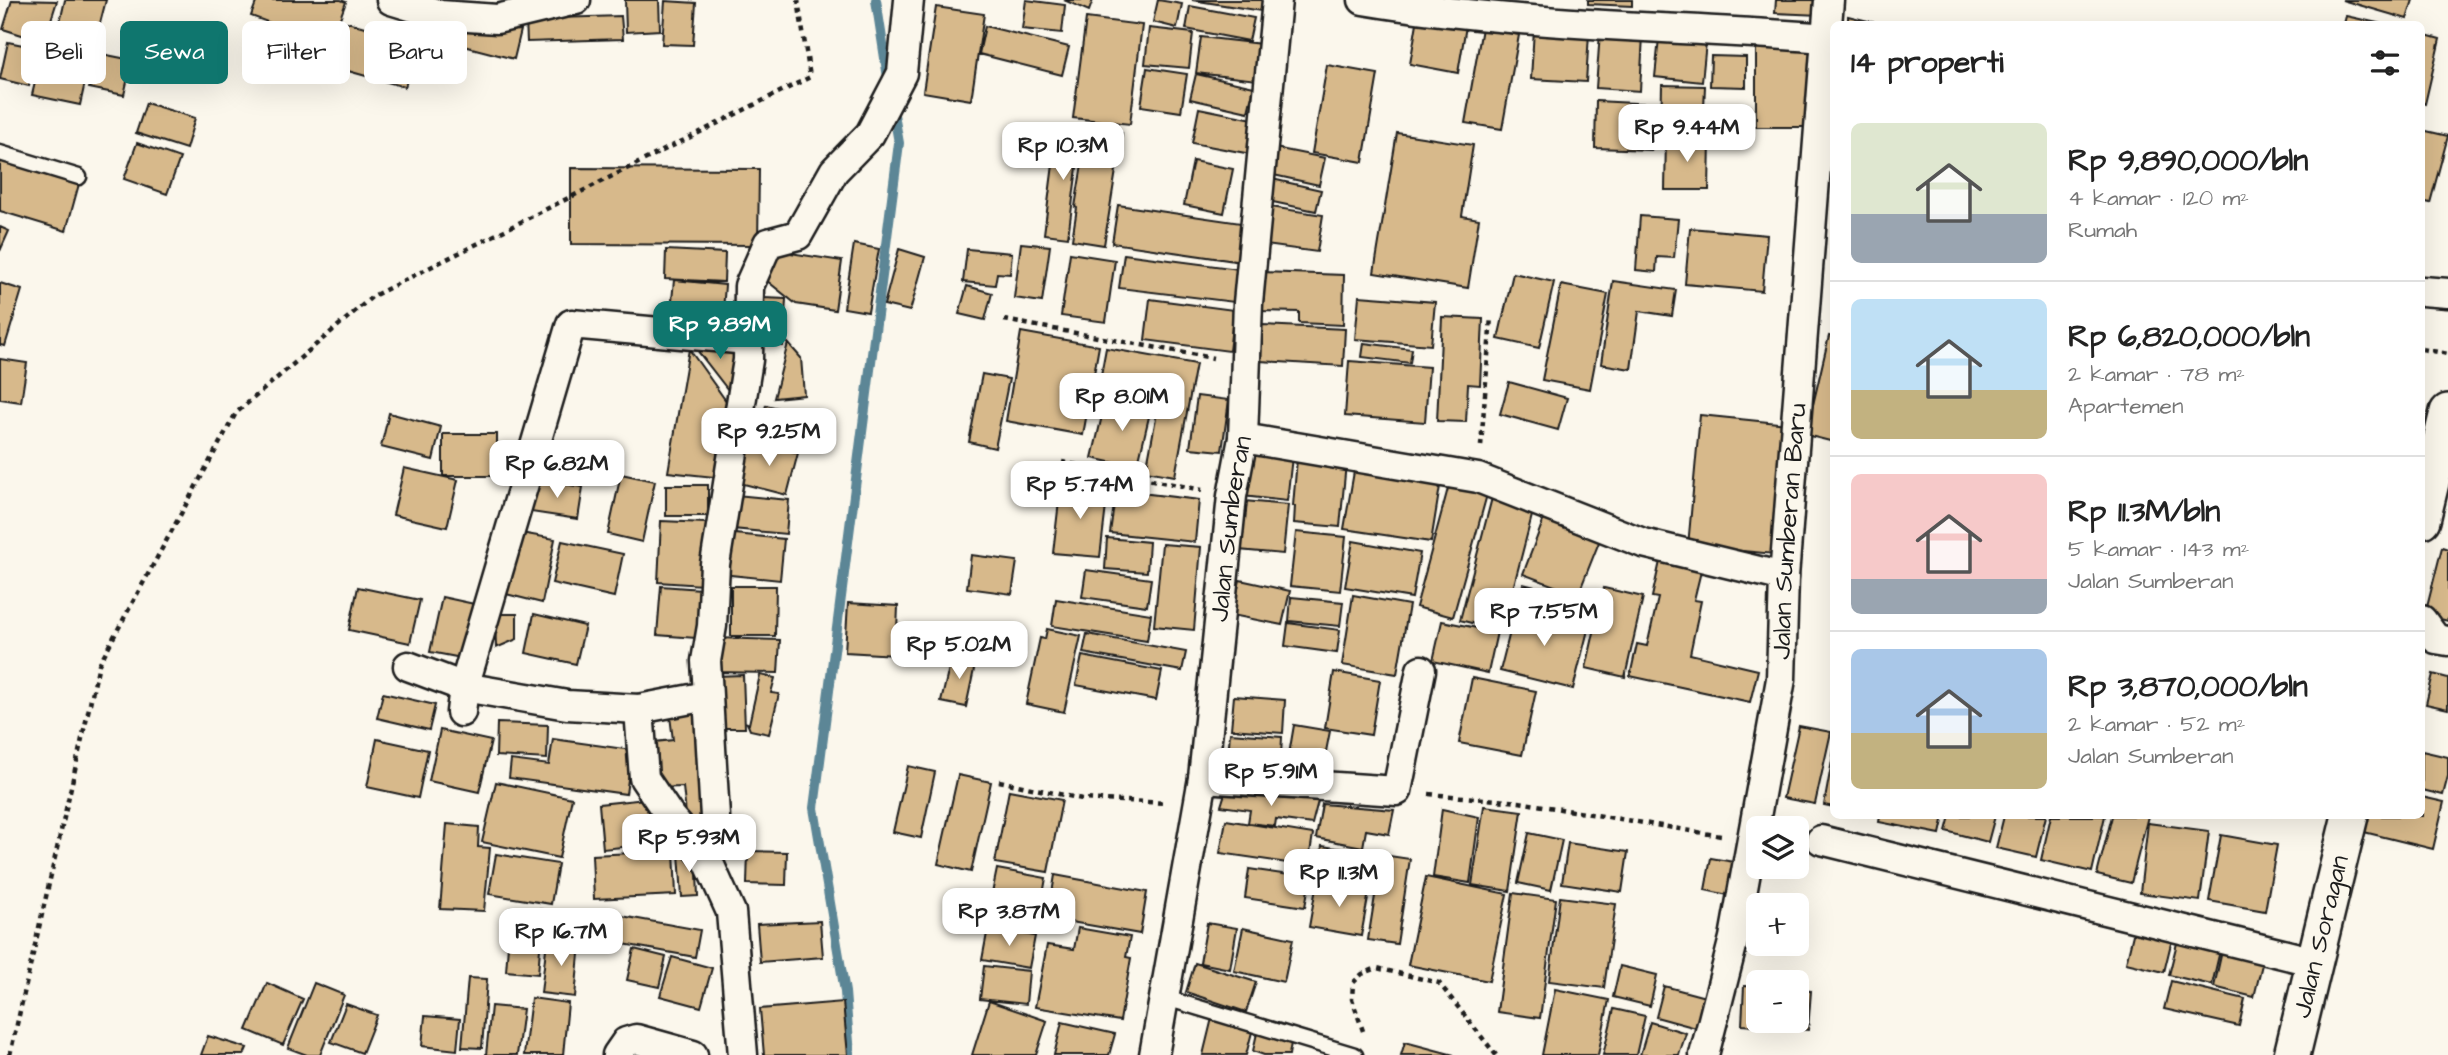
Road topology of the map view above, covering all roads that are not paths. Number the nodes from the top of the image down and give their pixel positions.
1 (391, 0) edge
2 (576, 0) edge
3 (909, 0) edge
4 (1277, 0) edge
5 (1363, 0) edge
6 (1829, 0) edge
7 (1563, 12) edge
8 (1827, 38) junction
9 (0, 153) edge
10 (79, 177) dead end
11 (2425, 291) edge
12 (2448, 293) edge
13 (748, 340) junction
14 (2448, 412) edge
15 (1243, 438) junction
16 (2425, 508) edge
17 (1784, 577) junction
18 (2425, 624) edge
19 (2448, 641) edge
20 (408, 666) dead end
21 (1421, 670) dead end
22 (707, 696) junction
23 (462, 699) junction
24 (639, 709) junction
25 (1201, 791) junction
26 (2349, 819) edge
27 (1821, 840) dead end
28 (707, 859) junction
29 (2315, 962) junction
30 (1166, 998) junction
31 (617, 1055) edge
32 (693, 1055) edge
33 (743, 1055) edge
34 (1154, 1055) edge
35 (1355, 1055) edge
36 (1704, 1055) edge
37 (2292, 1055) edge

1 - 2 street
3 - 13 street
4 - 15 street, Jalan Sumberan
5 - 7 street
6 - 8 street, Jalan Sumberan Baru
7 - 8 street
8 - 17 street, Jalan Sumberan Baru
9 - 10 lane
11 - 12 street
13 - 22 street
13 - 23 street
14 - 16 street
15 - 17 street
15 - 25 street, Jalan Sumberan
17 - 36 street, Jalan Sumberan Baru
18 - 19 street
20 - 23 street
21 - 25 street
22 - 24 street
22 - 28 street
23 - 24 street
24 - 28 street
25 - 30 street, Jalan Sumberan
26 - 29 street, Jalan Soragan
27 - 29 street
28 - 33 street
29 - 37 street, Jalan Soragan
30 - 34 street, Jalan Sumberan
30 - 35 lane
31 - 32 street

